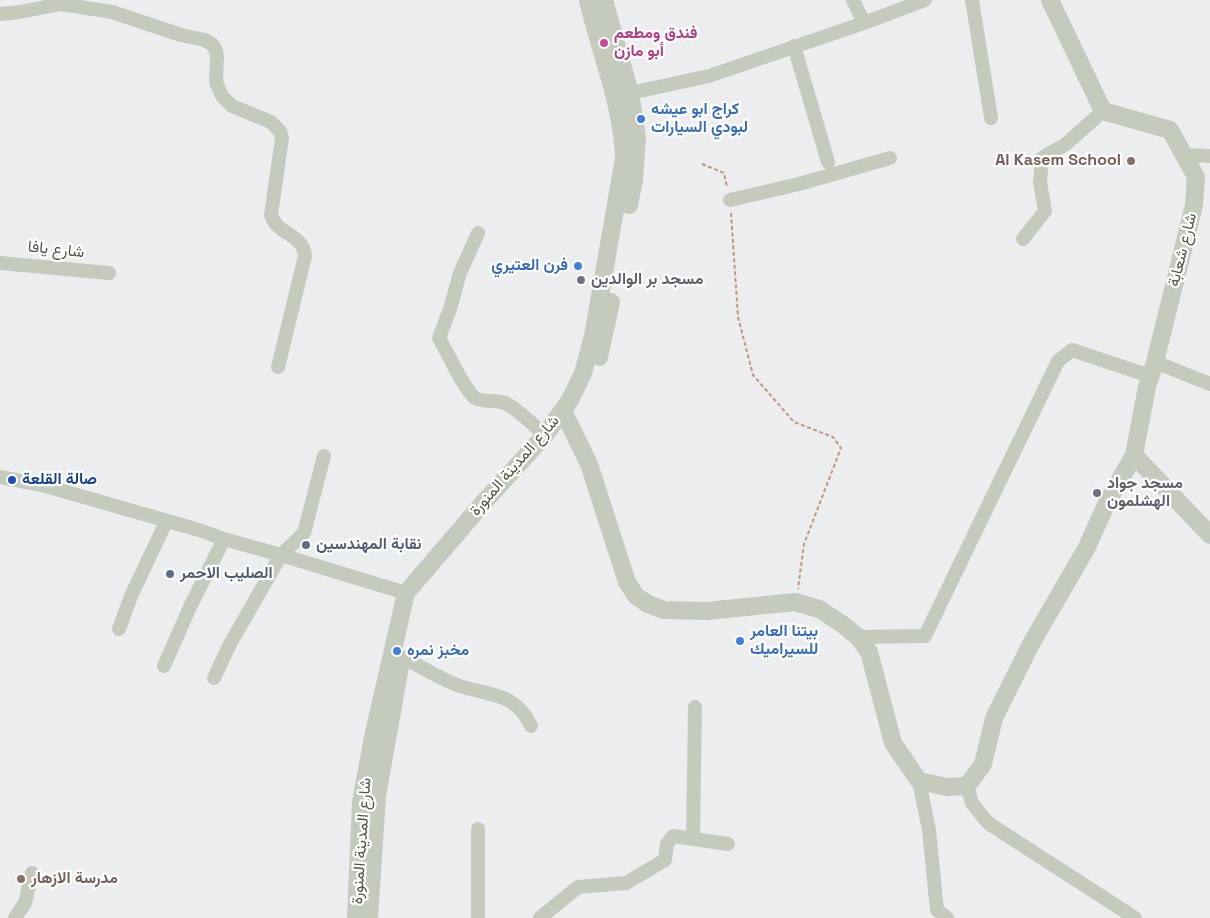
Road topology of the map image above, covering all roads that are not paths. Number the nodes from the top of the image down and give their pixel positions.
1 (588, 0) edge
2 (604, 0) edge
3 (853, 0) edge
4 (925, 0) edge
5 (972, 0) edge
6 (1050, 0) edge
7 (0, 14) edge
8 (864, 23) junction
9 (794, 46) junction
10 (622, 94) junction
11 (1103, 111) junction
12 (992, 118) dead end
13 (1185, 155) junction
14 (1210, 156) edge
15 (890, 158) dead end
16 (828, 162) dead end
17 (730, 200) road end
18 (478, 233) dead end
19 (1023, 238) dead end
20 (0, 263) edge
21 (109, 273) dead end
22 (278, 367) dead end
23 (1152, 369) junction
24 (1210, 384) edge
25 (566, 416) junction
26 (545, 435) junction
27 (1134, 455) junction
28 (324, 456) dead end
29 (0, 477) edge
30 (166, 522) junction
31 (1210, 535) edge
32 (224, 539) junction
33 (281, 555) junction
34 (406, 593) junction
35 (120, 629) dead end
36 (858, 637) junction
37 (402, 657) junction
38 (164, 666) dead end
39 (214, 678) dead end
40 (695, 707) dead end
41 (531, 726) dead end
42 (920, 781) junction
43 (967, 786) junction
44 (478, 829) dead end
45 (693, 839) junction
46 (728, 844) dead end
47 (32, 873) dead end
48 (940, 915) edge
49 (15, 918) edge
50 (356, 918) edge
51 (369, 918) edge
52 (478, 918) edge
53 (540, 918) edge
54 (1135, 918) edge

1 - 10 street, شارع المدينة المنورة
2 - 10 street, شارع المدينة المنورة
3 - 8 street
4 - 8 street
5 - 12 street
6 - 11 street
7 - 22 street
8 - 9 street
9 - 10 street
9 - 16 street
10 - 25 street, شارع المدينة المنورة
11 - 13 street, شارع شعابة
11 - 19 street
13 - 14 street
13 - 23 street, شارع شعابة
15 - 17 street
18 - 26 street
20 - 21 street, شارع يافا
23 - 24 street
23 - 27 street, شارع شعابة
23 - 36 street
25 - 26 street, شارع المدينة المنورة
25 - 36 street
25 - 37 street, شارع المدينة المنورة
26 - 34 street, شارع المدينة المنورة
27 - 31 street
27 - 43 street, شارع شعابة
28 - 33 street
29 - 30 street
30 - 32 street
30 - 35 street
32 - 33 street
32 - 38 street
33 - 34 street
33 - 39 street
34 - 50 street, شارع المدينة المنورة
36 - 42 street
37 - 41 street
37 - 51 street, شارع المدينة المنورة
40 - 45 street
42 - 43 street
42 - 48 street
43 - 54 street
44 - 52 street
45 - 46 street
45 - 53 street
47 - 49 street

